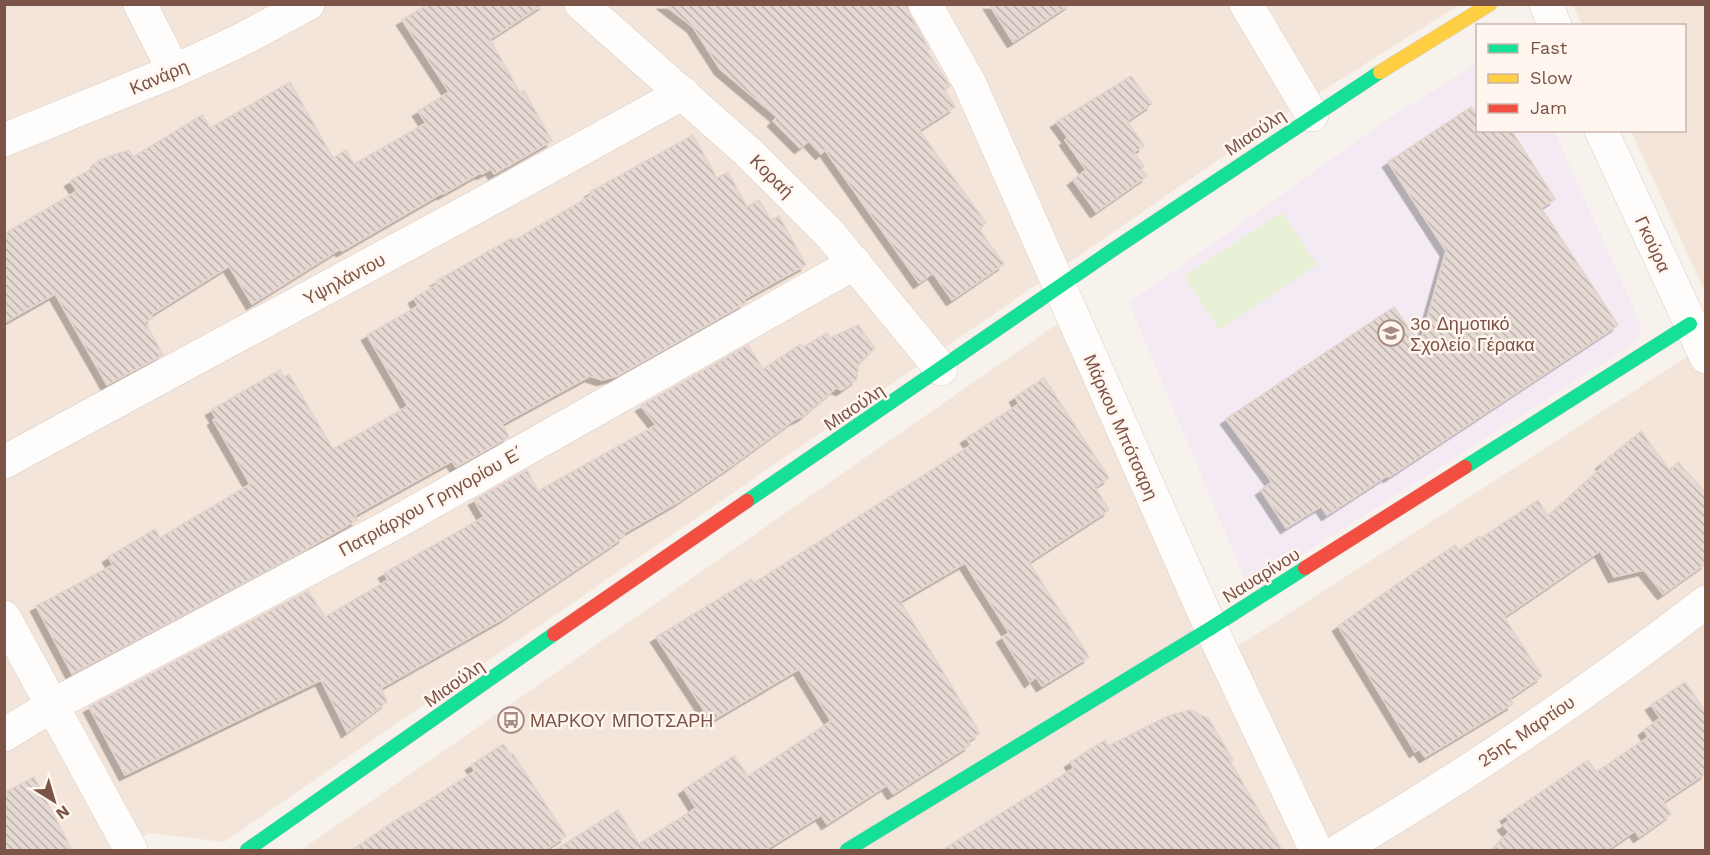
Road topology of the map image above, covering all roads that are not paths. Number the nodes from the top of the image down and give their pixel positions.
1 (140, 4) edge
2 (308, 4) edge
3 (581, 4) edge
4 (925, 4) edge
5 (1246, 4) edge
6 (1490, 4) edge
7 (1546, 4) edge
8 (1553, 24) edge
9 (174, 71) junction
10 (683, 93) junction
11 (1312, 115) junction
12 (1602, 132) edge
13 (4, 140) edge
14 (855, 263) junction
15 (1059, 287) junction
16 (1690, 324) junction
17 (1706, 357) edge
18 (941, 369) junction
19 (4, 462) edge
20 (1706, 602) edge
21 (4, 617) edge
22 (1211, 628) junction
23 (53, 705) junction
24 (4, 735) edge
25 (130, 850) edge
26 (247, 850) edge
27 (848, 850) edge
28 (1316, 850) edge
29 (1340, 850) edge

1 - 9 street
2 - 9 street, Κανάρη
3 - 10 street, Κοραή
4 - 15 street, Μάρκου Μπότσαρη
5 - 11 street
6 - 11 street, Μιαούλη
7 - 8 street
9 - 13 street, Κανάρη
10 - 14 street, Κοραή
10 - 19 street, Υψηλάντου
11 - 15 street, Μιαούλη
12 - 16 street, Γκούρα
14 - 18 street, Κοραή
14 - 23 street, Πατριάρχου Γρηγορίου Ε΄
15 - 18 street, Μιαούλη
15 - 22 street, Μάρκου Μπότσαρη
16 - 17 street, Γκούρα
16 - 22 street, Ναυαρίνου
18 - 26 street, Μιαούλη
20 - 29 street, 25ης Μαρτίου
21 - 23 street
22 - 27 street, Ναυαρίνου
22 - 28 street, Μάρκου Μπότσαρη
23 - 24 street, Πατριάρχου Γρηγορίου Ε΄
23 - 25 street

